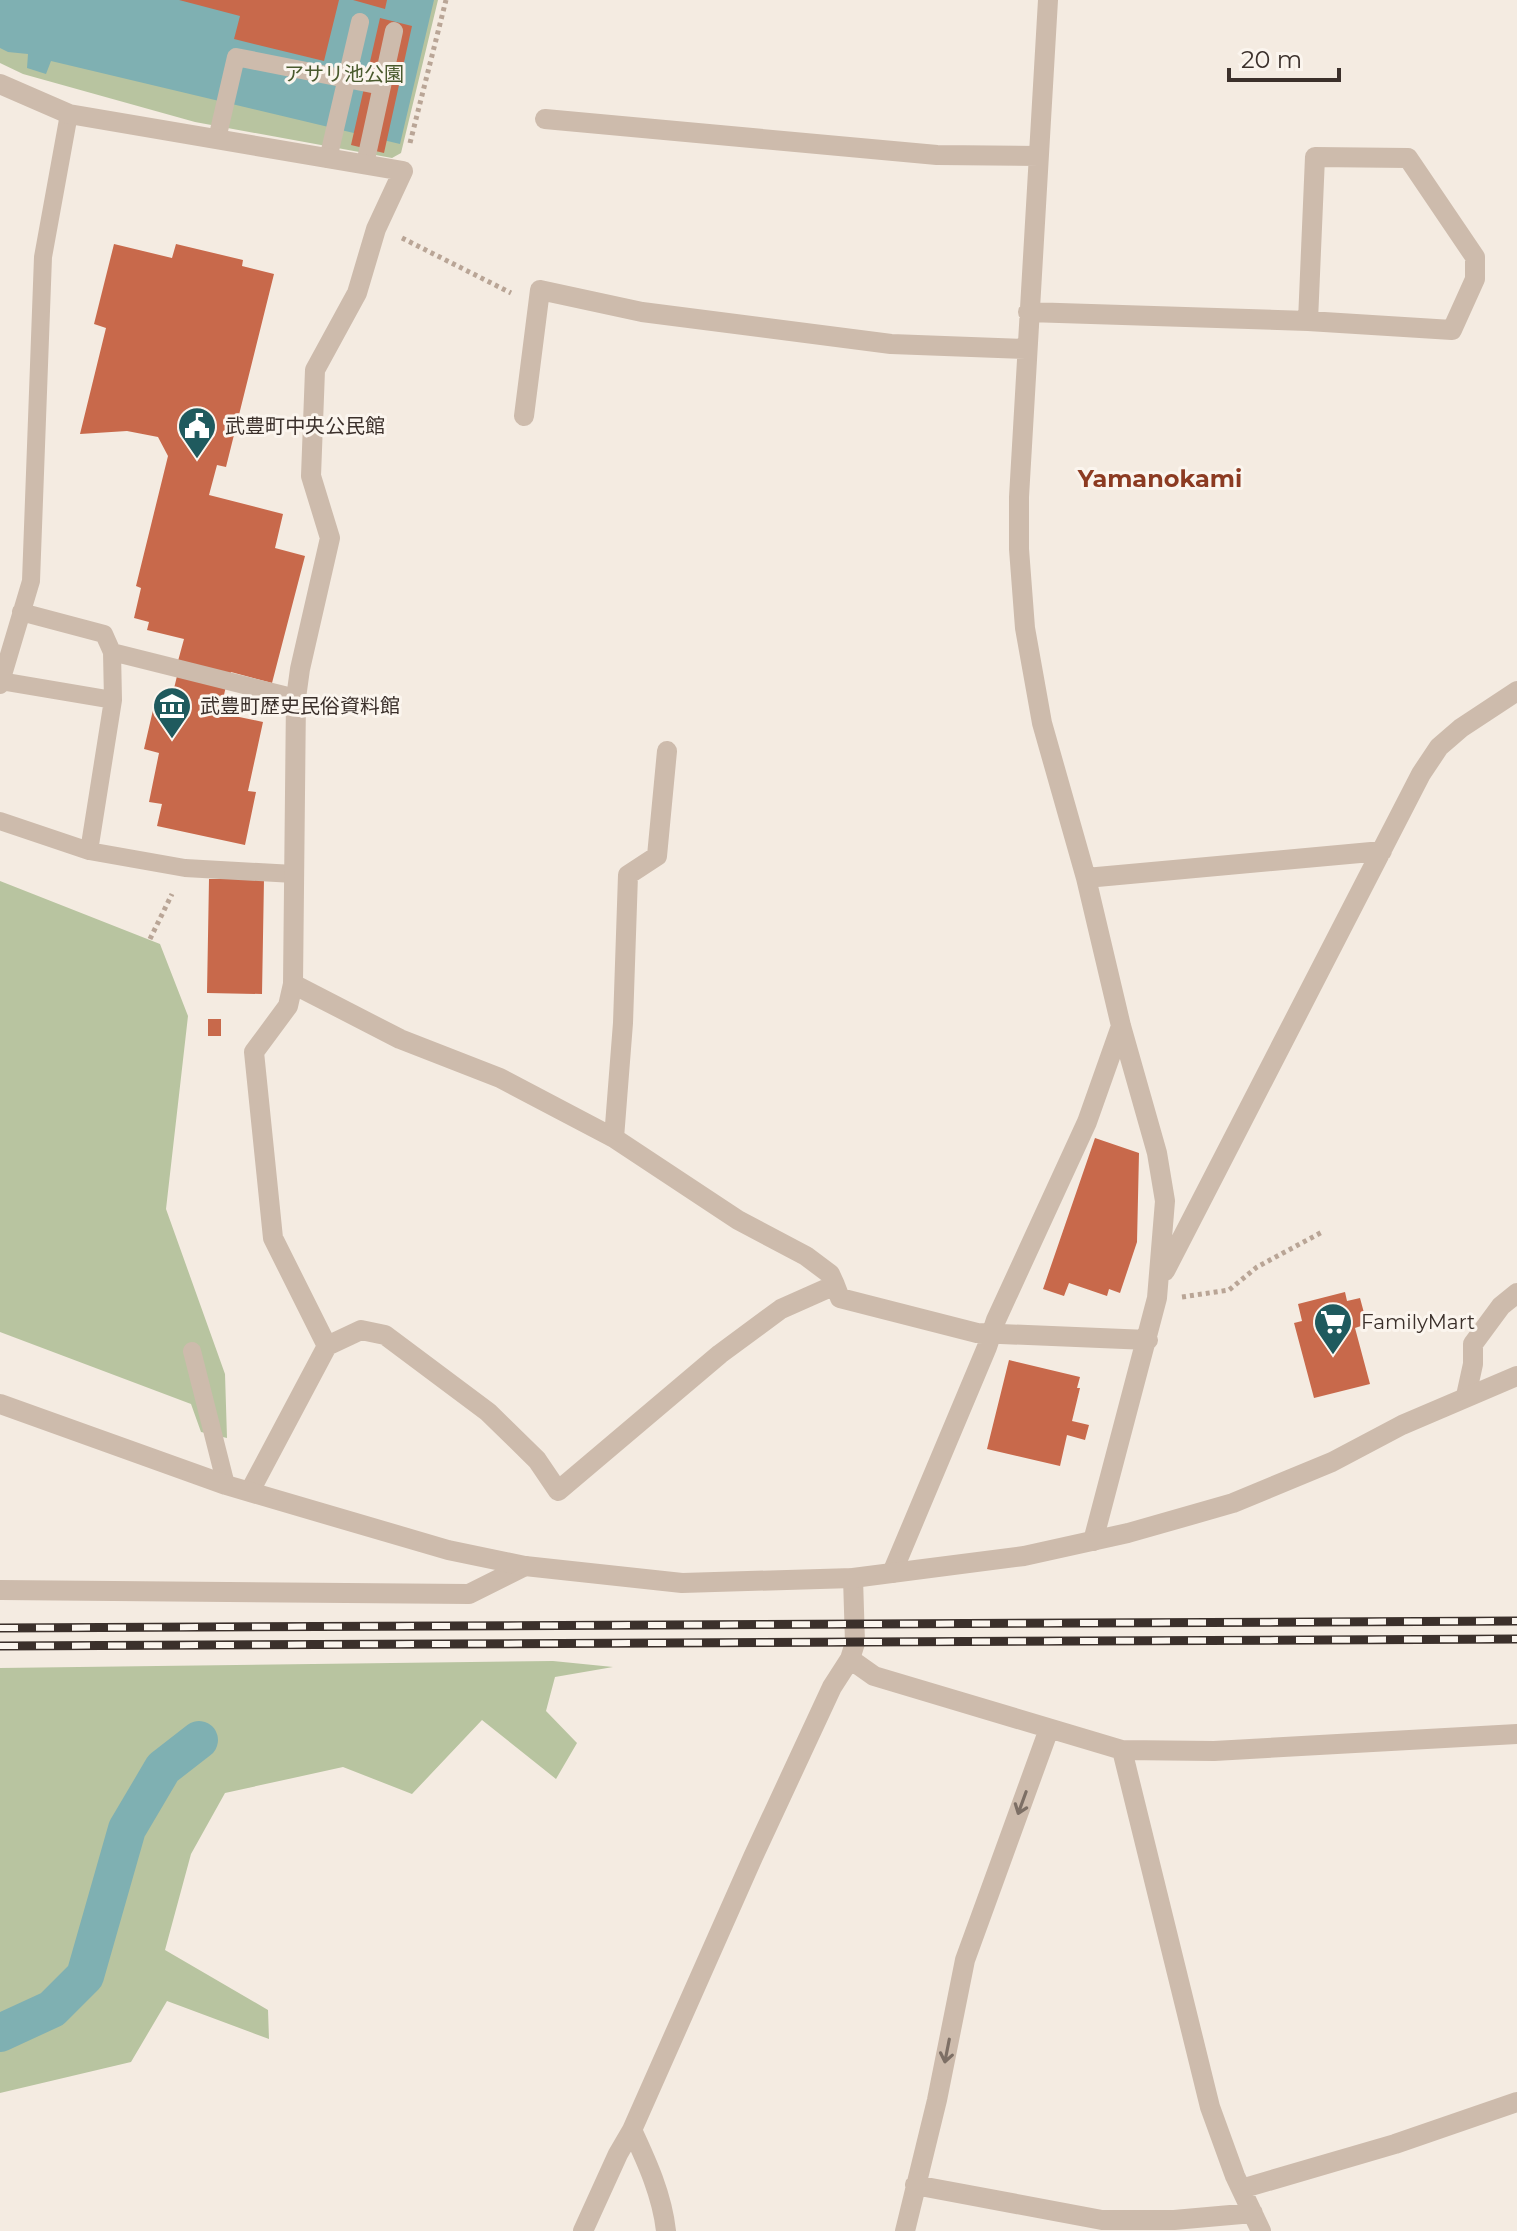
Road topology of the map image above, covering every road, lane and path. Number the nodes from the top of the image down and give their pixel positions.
1 (446, 0) edge
2 (1048, 0) edge
3 (360, 22) dead end
4 (394, 31) dead end
5 (346, 77) junction
6 (0, 84) edge
7 (382, 86) junction
8 (69, 114) junction
9 (545, 119) dead end
10 (217, 139) junction
11 (1039, 156) junction
12 (328, 159) junction
13 (365, 164) junction
14 (403, 171) junction
15 (376, 229) junction
16 (537, 306) junction
17 (1028, 312) junction
18 (1308, 321) junction
19 (1026, 349) junction
20 (524, 416) dead end
21 (21, 612) junction
22 (112, 652) junction
23 (1, 683) edge
24 (1517, 691) edge
25 (296, 698) junction
26 (113, 700) junction
27 (667, 751) dead end
28 (0, 821) edge
29 (89, 851) junction
30 (1382, 851) junction
31 (185, 868) junction
32 (294, 874) junction
33 (1086, 878) junction
34 (150, 939) dead end
35 (293, 984) junction
36 (1121, 1026) junction
37 (614, 1138) junction
38 (1324, 1231) dead end
39 (1161, 1281) junction
40 (835, 1285) junction
41 (1517, 1293) edge
42 (1203, 1295) dead end
43 (992, 1332) junction
44 (1148, 1340) junction
45 (327, 1346) junction
46 (192, 1351) dead end
47 (1517, 1376) edge
48 (1466, 1396) junction
49 (0, 1404) edge
50 (226, 1485) junction
51 (250, 1491) junction
52 (1093, 1541) junction
53 (525, 1566) junction
54 (892, 1573) junction
55 (853, 1578) junction
56 (0, 1590) edge
57 (850, 1659) junction
58 (1049, 1729) junction
59 (1517, 1734) edge
60 (1122, 1750) junction
61 (1517, 2102) edge
62 (632, 2130) junction
63 (915, 2185) junction
64 (1241, 2189) junction
65 (1257, 2222) edge
66 (583, 2231) edge
67 (666, 2231) edge
68 (905, 2231) edge

1 - 14 path
2 - 11 street
3 - 5 lane
4 - 7 lane
5 - 7 lane
5 - 10 lane
5 - 12 lane
6 - 8 street
7 - 13 lane
8 - 10 street
8 - 21 lane
9 - 11 street
10 - 12 street
11 - 17 street
12 - 13 street
13 - 14 street
14 - 15 street
15 - 16 path
15 - 25 street
16 - 19 street
16 - 20 street
17 - 18 street
17 - 19 street
18 - 18 street
19 - 33 street
21 - 22 lane
21 - 23 lane
22 - 25 lane
22 - 26 lane
23 - 26 lane
24 - 30 street
25 - 32 street
26 - 29 lane
27 - 37 street
28 - 29 lane
29 - 31 lane
30 - 33 street
30 - 39 street
31 - 32 lane
31 - 34 path
32 - 35 street
33 - 36 street
35 - 37 street
35 - 45 street
36 - 39 street
36 - 43 street
37 - 40 street
38 - 42 path
39 - 44 street
40 - 43 street
40 - 45 street
41 - 48 street
43 - 44 street
43 - 54 street
44 - 52 street
45 - 51 street
46 - 50 lane
47 - 48 street
48 - 52 street
49 - 50 street
50 - 51 street
51 - 53 street
52 - 54 street
53 - 55 street
53 - 56 street
54 - 55 street
55 - 57 street
57 - 58 street
57 - 62 street
58 - 60 street
58 -> 63 street
59 - 60 street
60 - 64 street
61 - 64 street
62 - 66 street
62 - 67 street
63 - 65 street
63 - 68 street
64 - 65 street

